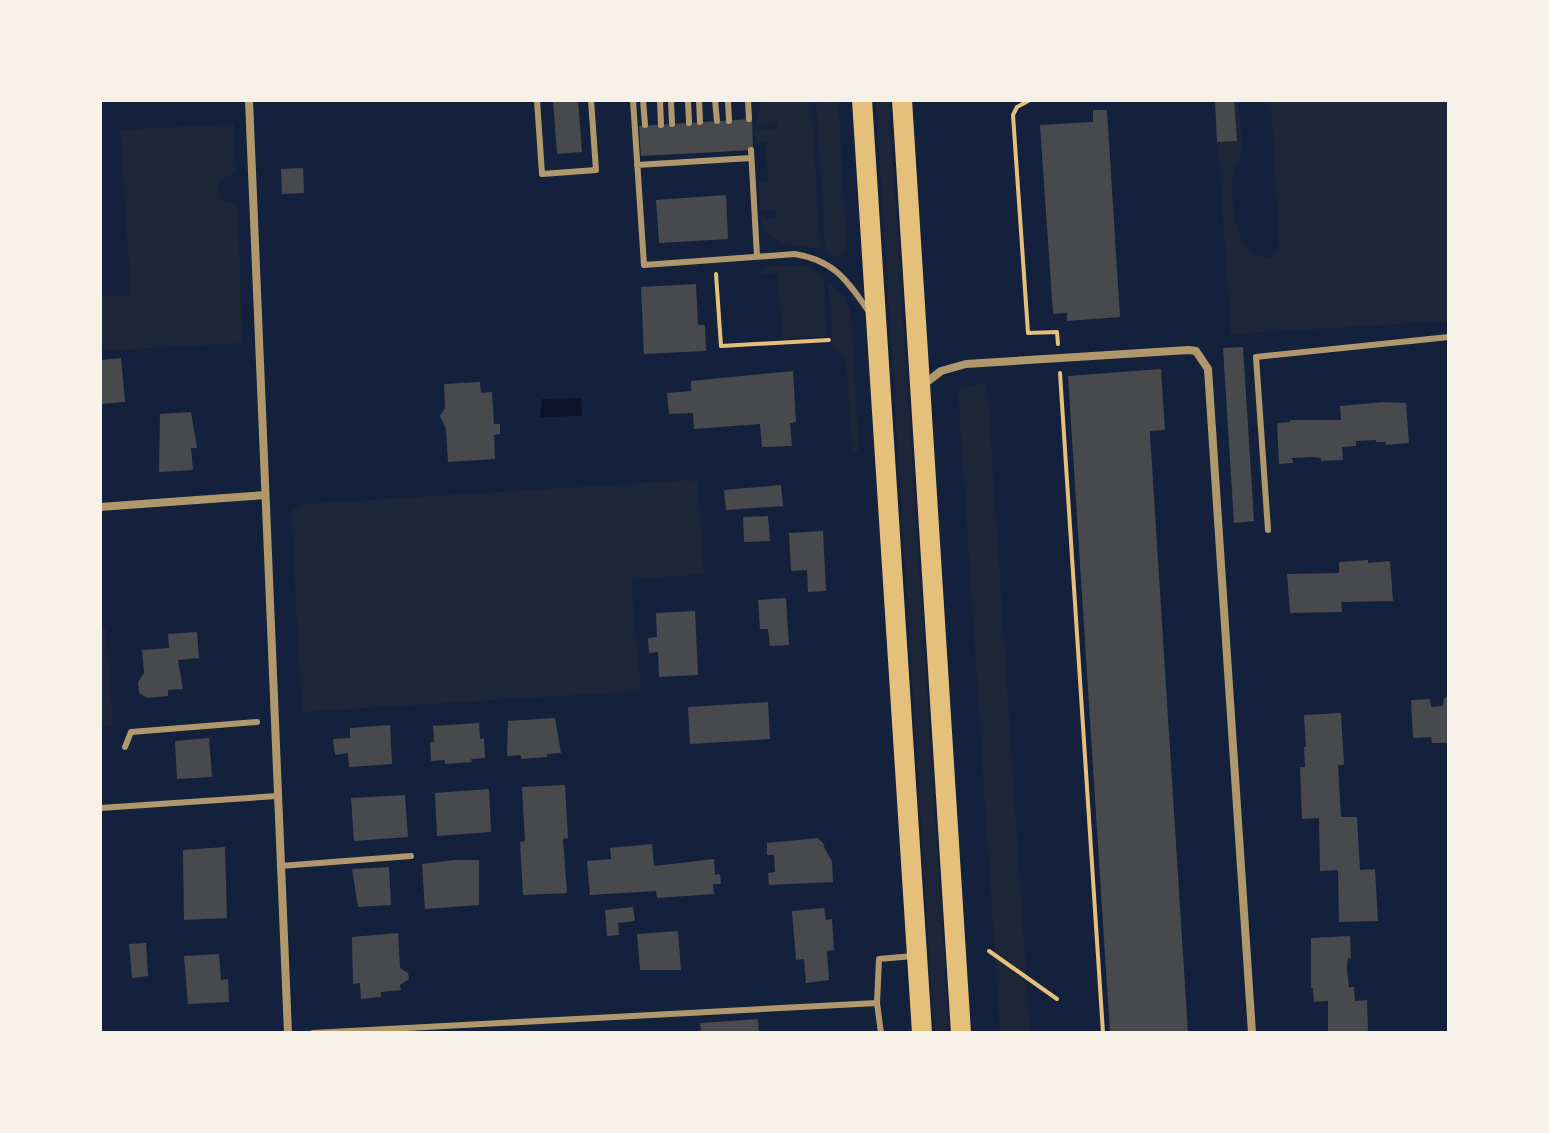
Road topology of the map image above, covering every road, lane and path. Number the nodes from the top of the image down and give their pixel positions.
1 (249, 100) edge
2 (537, 100) edge
3 (591, 100) edge
4 (633, 100) edge
5 (643, 100) edge
6 (660, 100) edge
7 (671, 100) edge
8 (688, 100) edge
9 (699, 100) edge
10 (715, 100) edge
11 (728, 100) edge
12 (748, 100) edge
13 (862, 100) edge
14 (902, 100) edge
15 (1030, 100) edge
16 (749, 119) dead end
17 (717, 121) dead end
18 (729, 121) dead end
19 (700, 122) dead end
20 (689, 123) dead end
21 (672, 124) dead end
22 (645, 125) dead end
23 (661, 125) dead end
24 (637, 165) junction
25 (757, 256) junction
26 (715, 260) junction
27 (877, 323) junction
28 (1449, 337) edge
29 (829, 340) dead end
30 (1058, 348) dead end
31 (1059, 364) dead end
32 (921, 386) junction
33 (265, 495) junction
34 (100, 507) edge
35 (1268, 530) dead end
36 (257, 722) dead end
37 (125, 747) dead end
38 (277, 796) junction
39 (100, 808) edge
40 (411, 856) dead end
41 (280, 866) junction
42 (989, 951) dead end
43 (917, 956) junction
44 (1057, 999) dead end
45 (877, 1003) junction
46 (288, 1033) edge
47 (313, 1033) edge
48 (881, 1033) edge
49 (922, 1033) edge
50 (961, 1033) edge
51 (1103, 1033) edge
52 (1252, 1033) edge

1 - 33 street
2 - 3 lane
4 - 24 lane
5 - 22 lane
6 - 23 lane
7 - 21 lane
8 - 20 lane
9 - 19 lane
10 - 17 lane
11 - 18 lane
12 - 16 lane
13 - 27 main road
14 - 32 main road
15 - 30 path
24 - 25 lane
24 - 26 lane
25 - 26 lane
25 - 27 lane
26 - 29 path
27 - 43 main road
28 - 35 lane
31 - 51 path
32 - 50 main road
32 - 52 street
33 - 34 street
33 - 38 street
36 - 37 lane
38 - 39 lane
38 - 41 street
40 - 41 lane
41 - 46 street
42 - 44 path
43 - 45 lane
43 - 49 main road
45 - 47 lane
45 - 48 lane

